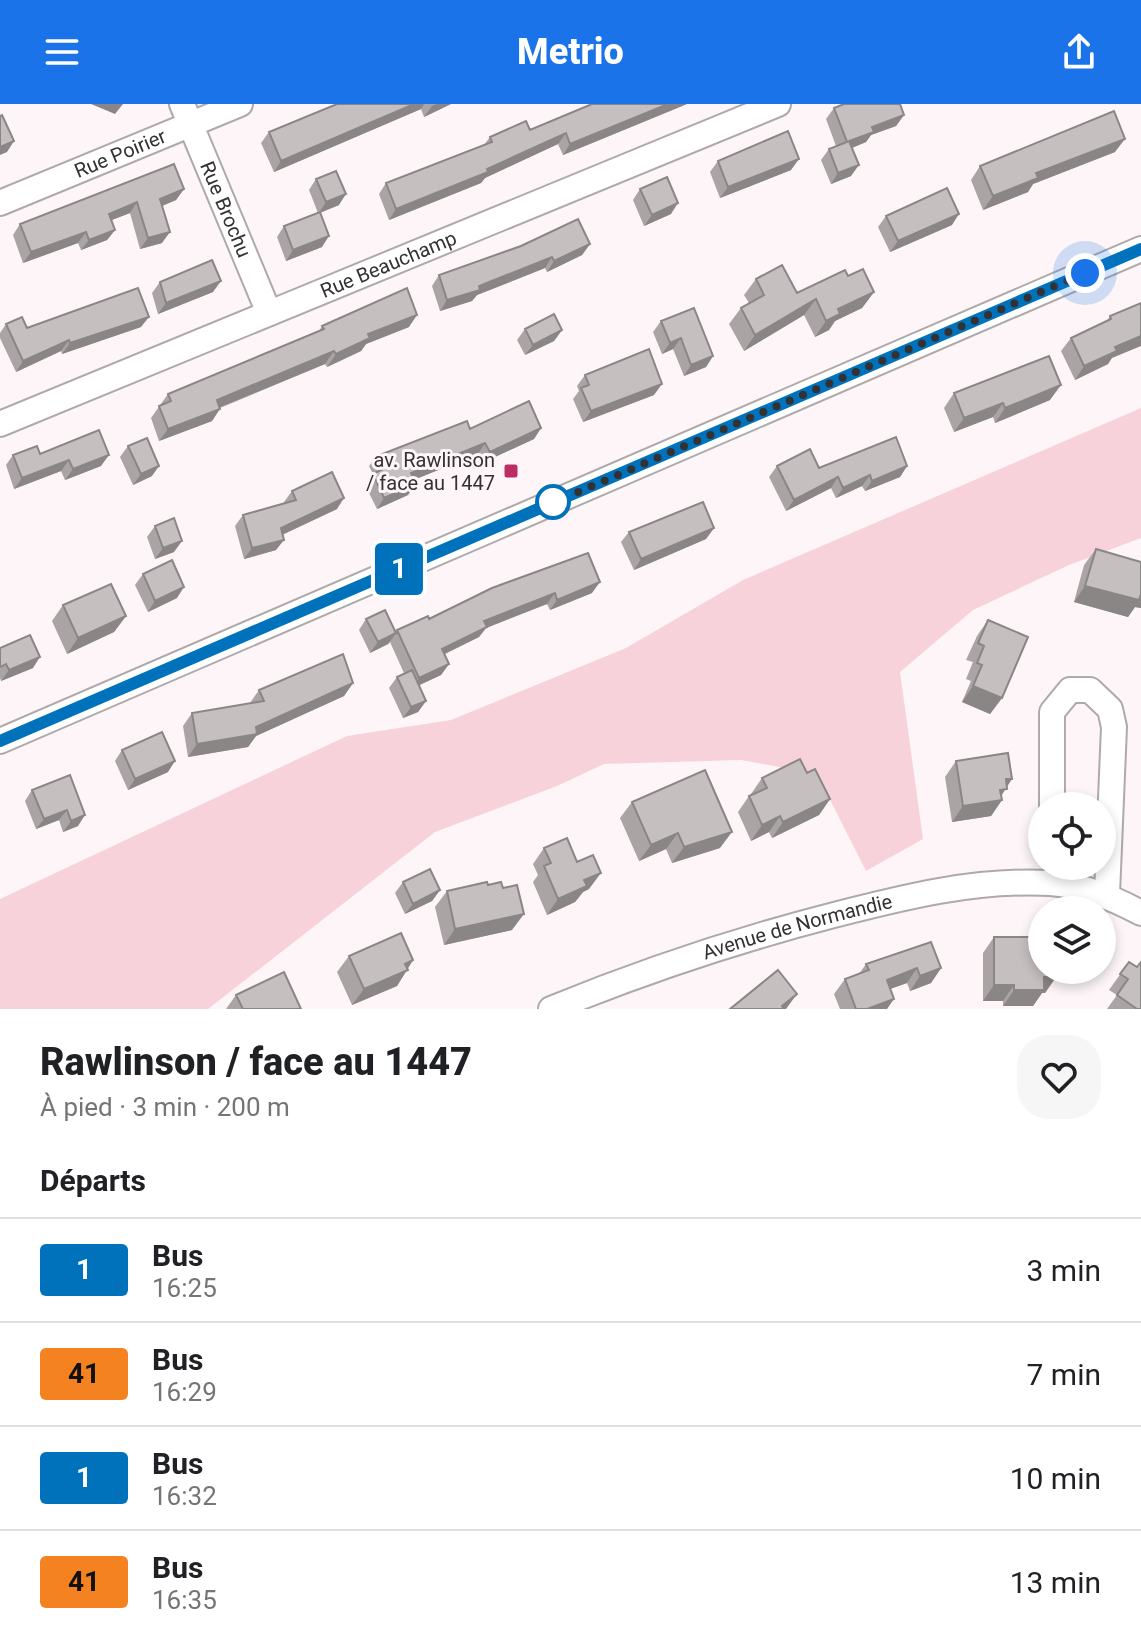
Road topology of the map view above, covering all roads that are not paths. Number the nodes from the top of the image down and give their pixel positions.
1 (240, 104) edge
2 (778, 104) edge
3 (186, 114) edge
4 (0, 203) edge
5 (1141, 249) edge
6 (269, 313) junction
7 (0, 424) edge
8 (0, 741) edge
9 (1052, 792) edge
10 (1111, 792) edge
11 (1028, 877) edge
12 (1068, 880) edge
13 (1108, 880) edge
14 (1107, 894) junction
15 (1141, 913) edge
16 (551, 1009) edge

1 - 3 street, Rue Poirier
2 - 6 street, Rue Beauchamp
3 - 4 street, Rue Poirier
3 - 6 street, Rue Brochu
5 - 8 street
6 - 7 street, Rue Beauchamp
9 - 10 street
11 - 16 street, Avenue de Normandie
12 - 14 street, Avenue de Normandie
13 - 14 street
14 - 15 street, Avenue de Normandie

